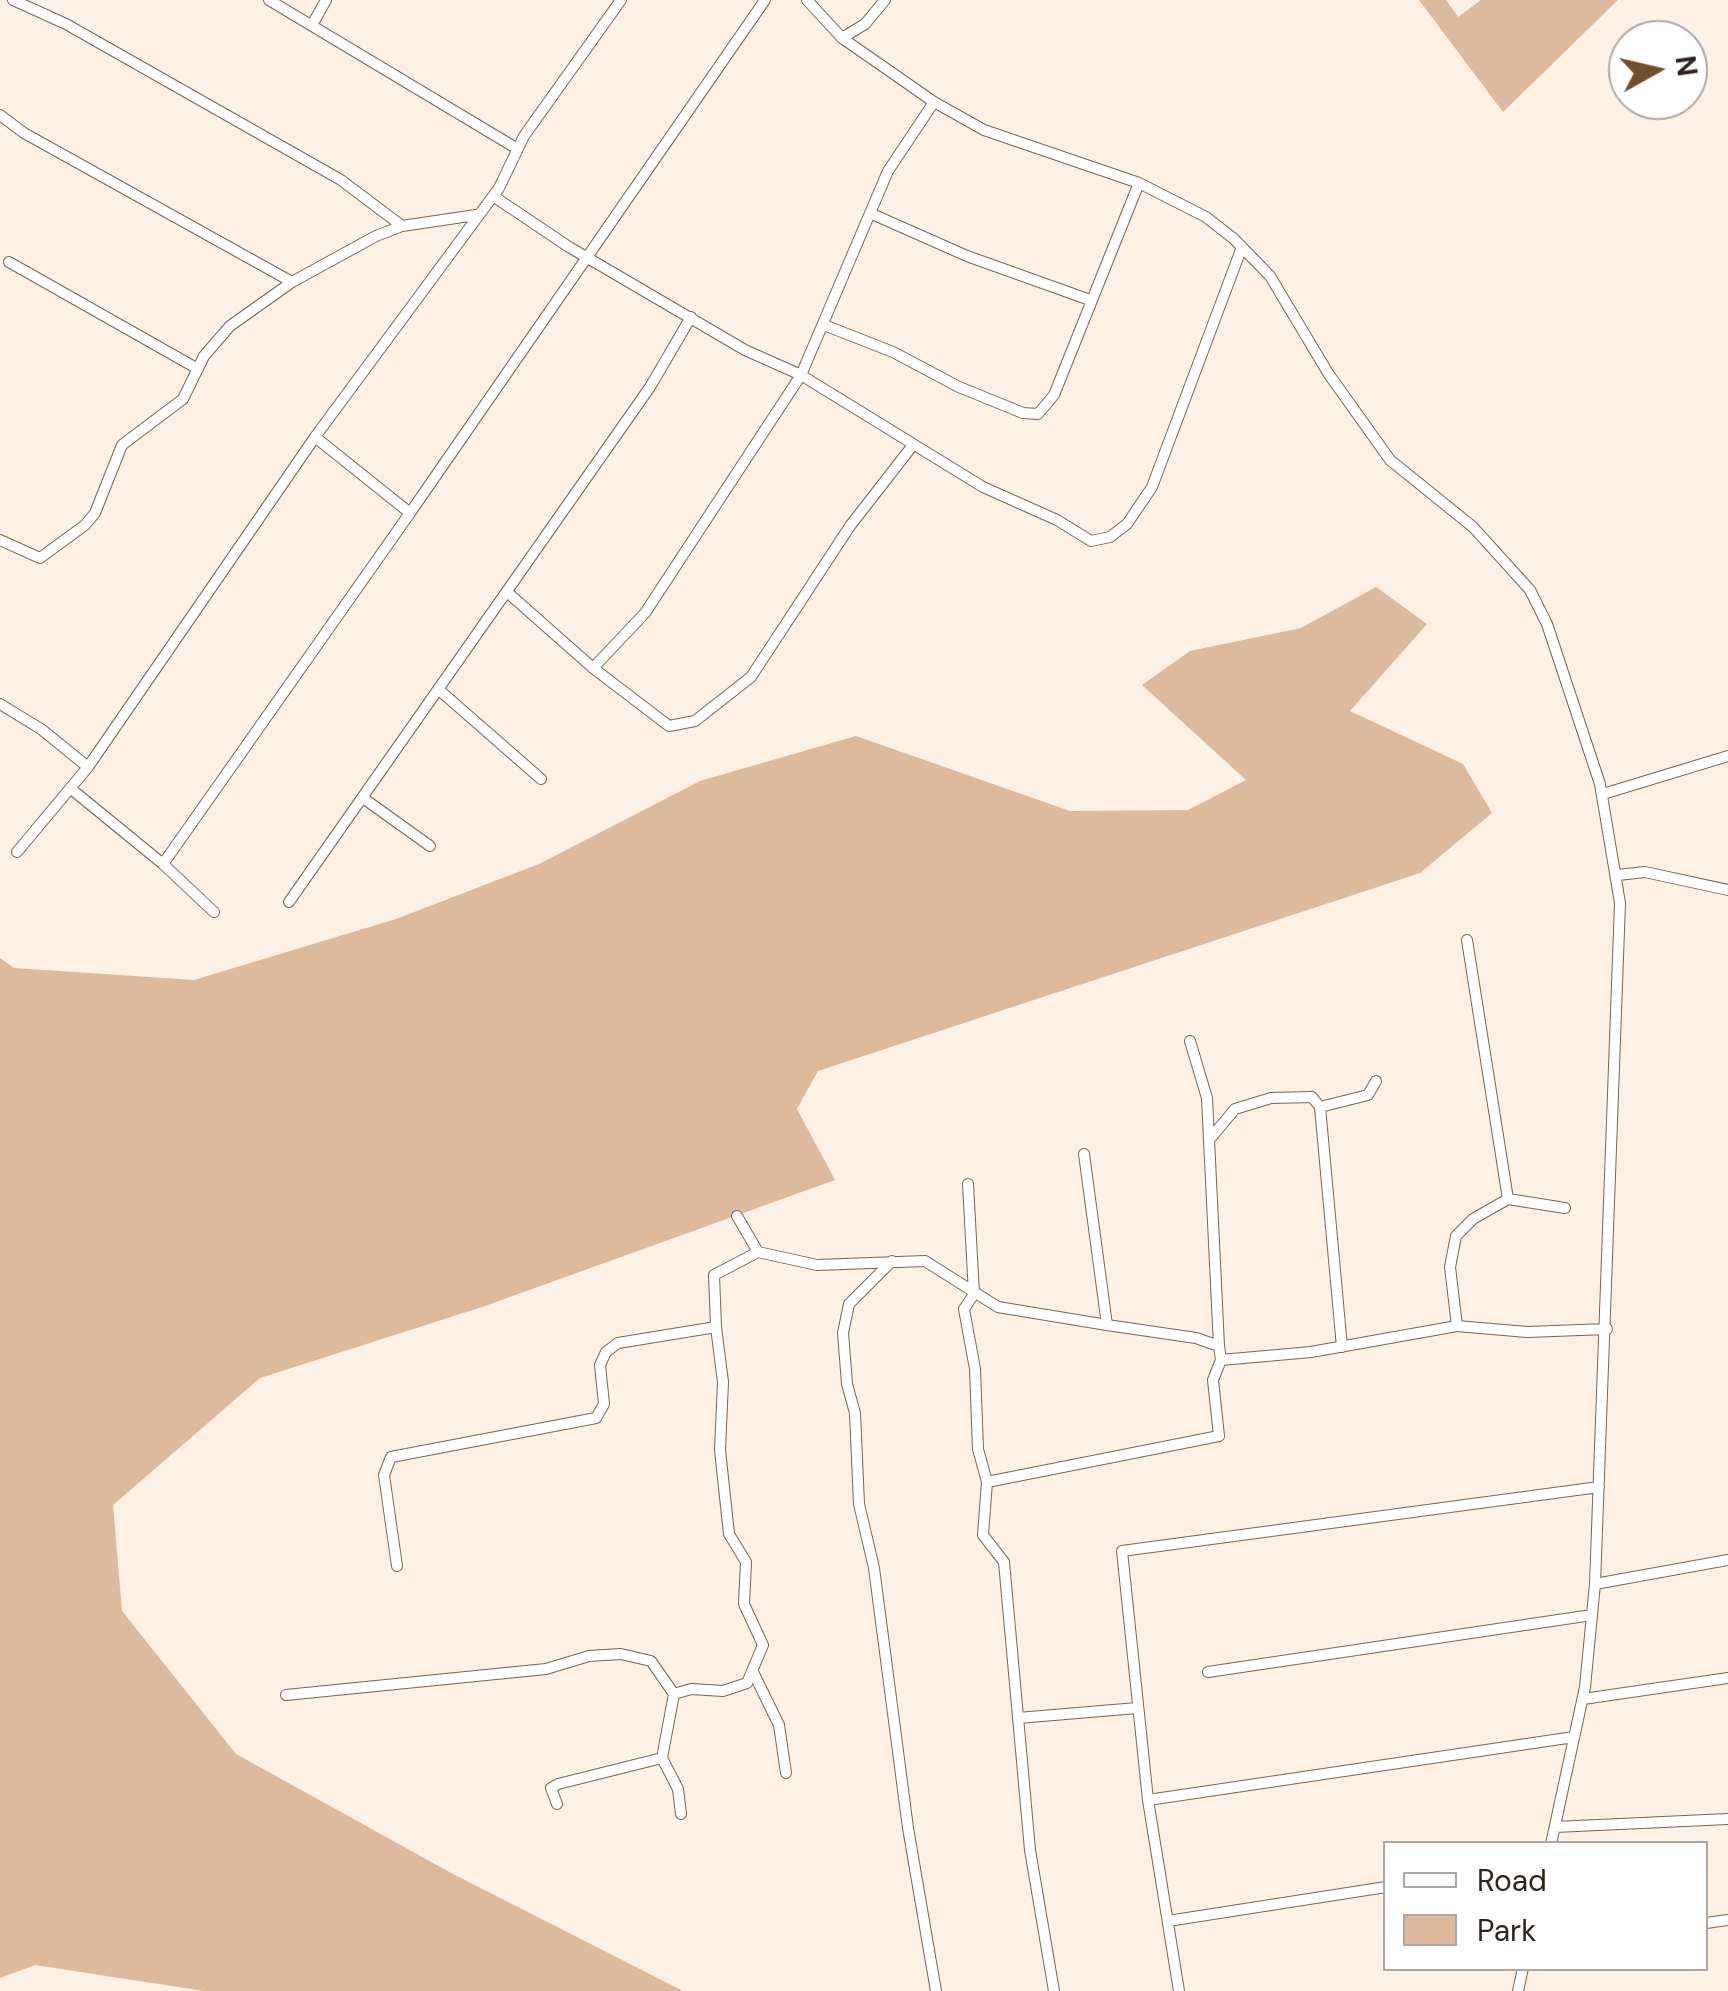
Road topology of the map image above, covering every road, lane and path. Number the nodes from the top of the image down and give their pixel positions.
1 (13, 0) edge
2 (269, 0) edge
3 (326, 0) edge
4 (621, 0) edge
5 (765, 0) edge
6 (806, 0) edge
7 (885, 0) edge
8 (312, 24) junction
9 (842, 38) junction
10 (934, 102) junction
11 (0, 115) edge
12 (516, 148) junction
13 (1139, 183) junction
14 (493, 196) junction
15 (476, 214) junction
16 (872, 214) junction
17 (402, 226) junction
18 (1242, 247) junction
19 (586, 257) junction
20 (9, 262) dead end
21 (292, 282) junction
22 (1090, 300) junction
23 (691, 316) junction
24 (824, 325) junction
25 (198, 368) junction
26 (801, 375) junction
27 (315, 437) junction
28 (912, 444) junction
29 (410, 513) junction
30 (0, 540) edge
31 (507, 592) junction
32 (594, 668) junction
33 (438, 689) junction
34 (0, 704) edge
35 (1728, 756) edge
36 (88, 767) junction
37 (540, 779) dead end
38 (70, 788) junction
39 (1603, 794) junction
40 (363, 798) junction
41 (430, 846) dead end
42 (17, 852) dead end
43 (163, 864) junction
44 (1618, 875) junction
45 (1728, 890) edge
46 (288, 902) dead end
47 (214, 912) dead end
48 (1468, 940) dead end
49 (1190, 1041) dead end
50 (1376, 1080) dead end
51 (1320, 1106) junction
52 (1208, 1141) junction
53 (1084, 1154) dead end
54 (968, 1184) dead end
55 (1508, 1200) junction
56 (1565, 1208) dead end
57 (737, 1216) dead end
58 (758, 1252) junction
59 (892, 1261) junction
60 (974, 1294) junction
61 (1106, 1325) junction
62 (1457, 1326) junction
63 (716, 1327) junction
64 (1607, 1329) junction
65 (1219, 1346) junction
66 (1342, 1347) junction
67 (1221, 1360) junction
68 (986, 1482) junction
69 (1599, 1487) junction
70 (1728, 1560) edge
71 (396, 1566) dead end
72 (1595, 1584) junction
73 (1592, 1615) junction
74 (1208, 1672) dead end
75 (754, 1674) junction
76 (1728, 1678) edge
77 (674, 1694) junction
78 (286, 1695) dead end
79 (1582, 1699) junction
80 (1137, 1708) junction
81 (1018, 1718) junction
82 (1574, 1737) junction
83 (662, 1758) junction
84 (786, 1773) dead end
85 (1148, 1800) junction
86 (557, 1804) dead end
87 (681, 1814) dead end
88 (1728, 1819) edge
89 (1555, 1826) junction
90 (1552, 1841) edge
91 (1383, 1887) edge
92 (1168, 1921) junction
93 (936, 1991) edge
94 (1054, 1991) edge
95 (1178, 1991) edge

1 - 17 street
2 - 8 street
3 - 8 street
4 - 12 street
5 - 19 street
6 - 9 street
7 - 9 street
8 - 12 street
9 - 10 street
10 - 13 street
10 - 16 street
11 - 21 street
12 - 14 street
13 - 18 street
13 - 22 street
14 - 15 street
14 - 19 street
15 - 17 street
15 - 27 street
16 - 22 street
16 - 24 street
17 - 21 street
18 - 28 street
18 - 39 street
19 - 23 street
19 - 29 street
20 - 25 street
21 - 25 street
22 - 24 street
23 - 26 street
23 - 31 street
24 - 26 street
25 - 30 street
26 - 28 street
26 - 32 street
27 - 29 street
27 - 36 street
28 - 32 street
29 - 43 street
31 - 32 street
31 - 33 street
33 - 37 street
33 - 40 street
34 - 36 street
35 - 39 street
36 - 38 street
38 - 42 street
38 - 43 street
39 - 44 street
40 - 41 street
40 - 46 street
43 - 47 street
44 - 45 street
44 - 64 street
48 - 55 street
49 - 52 street
50 - 51 street
51 - 52 street
51 - 66 street
52 - 65 street
53 - 61 street
54 - 60 street
55 - 56 street
55 - 62 street
57 - 58 street
58 - 59 street
58 - 63 street
59 - 60 street
59 - 93 street
60 - 61 street
60 - 68 street
61 - 65 street
62 - 64 street
62 - 66 street
63 - 71 street
63 - 75 street
64 - 69 street
65 - 67 street
66 - 67 street
67 - 68 street
68 - 81 street
69 - 72 street
69 - 80 street
70 - 72 street
72 - 73 street
73 - 74 street
73 - 79 street
75 - 77 street
75 - 84 street
76 - 79 street
77 - 78 street
77 - 83 street
79 - 82 street
80 - 81 street
80 - 85 street
81 - 94 street
82 - 85 street
82 - 89 street
83 - 86 street
83 - 87 street
85 - 92 street
88 - 89 street
89 - 90 street
91 - 92 street
92 - 95 street

